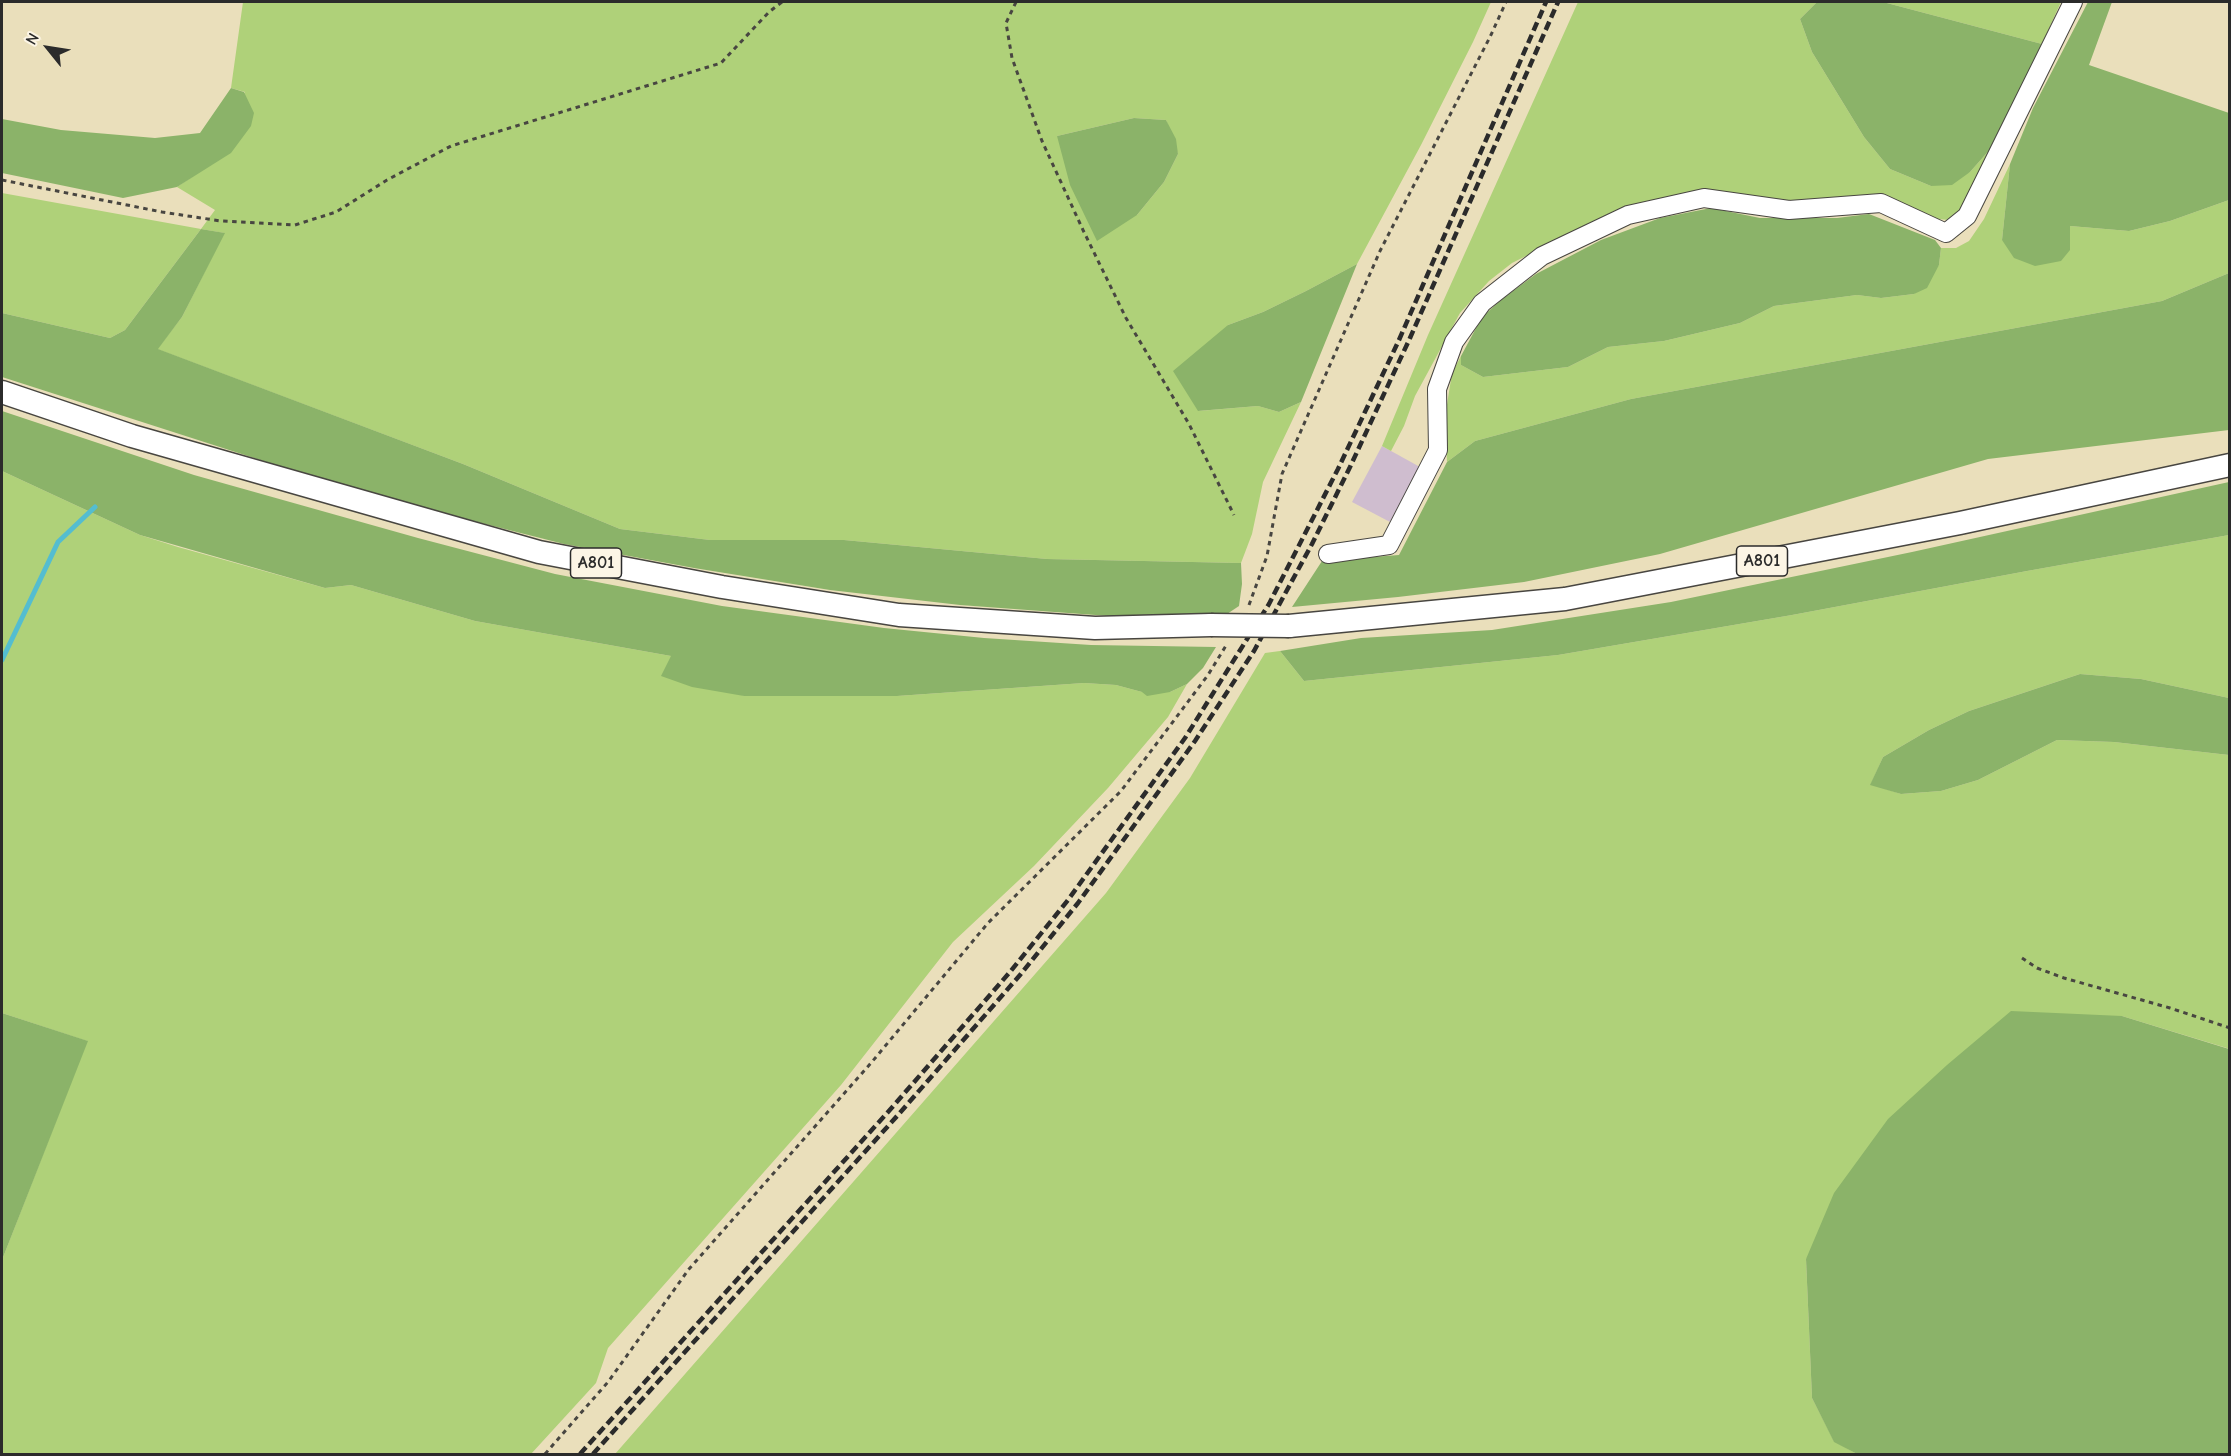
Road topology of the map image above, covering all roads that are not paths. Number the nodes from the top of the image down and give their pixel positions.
1 (2073, 2) edge
2 (2, 392) edge
3 (2229, 465) edge
4 (1328, 554) dead end

1 - 4 lane
2 - 3 main road, A801, bridge

